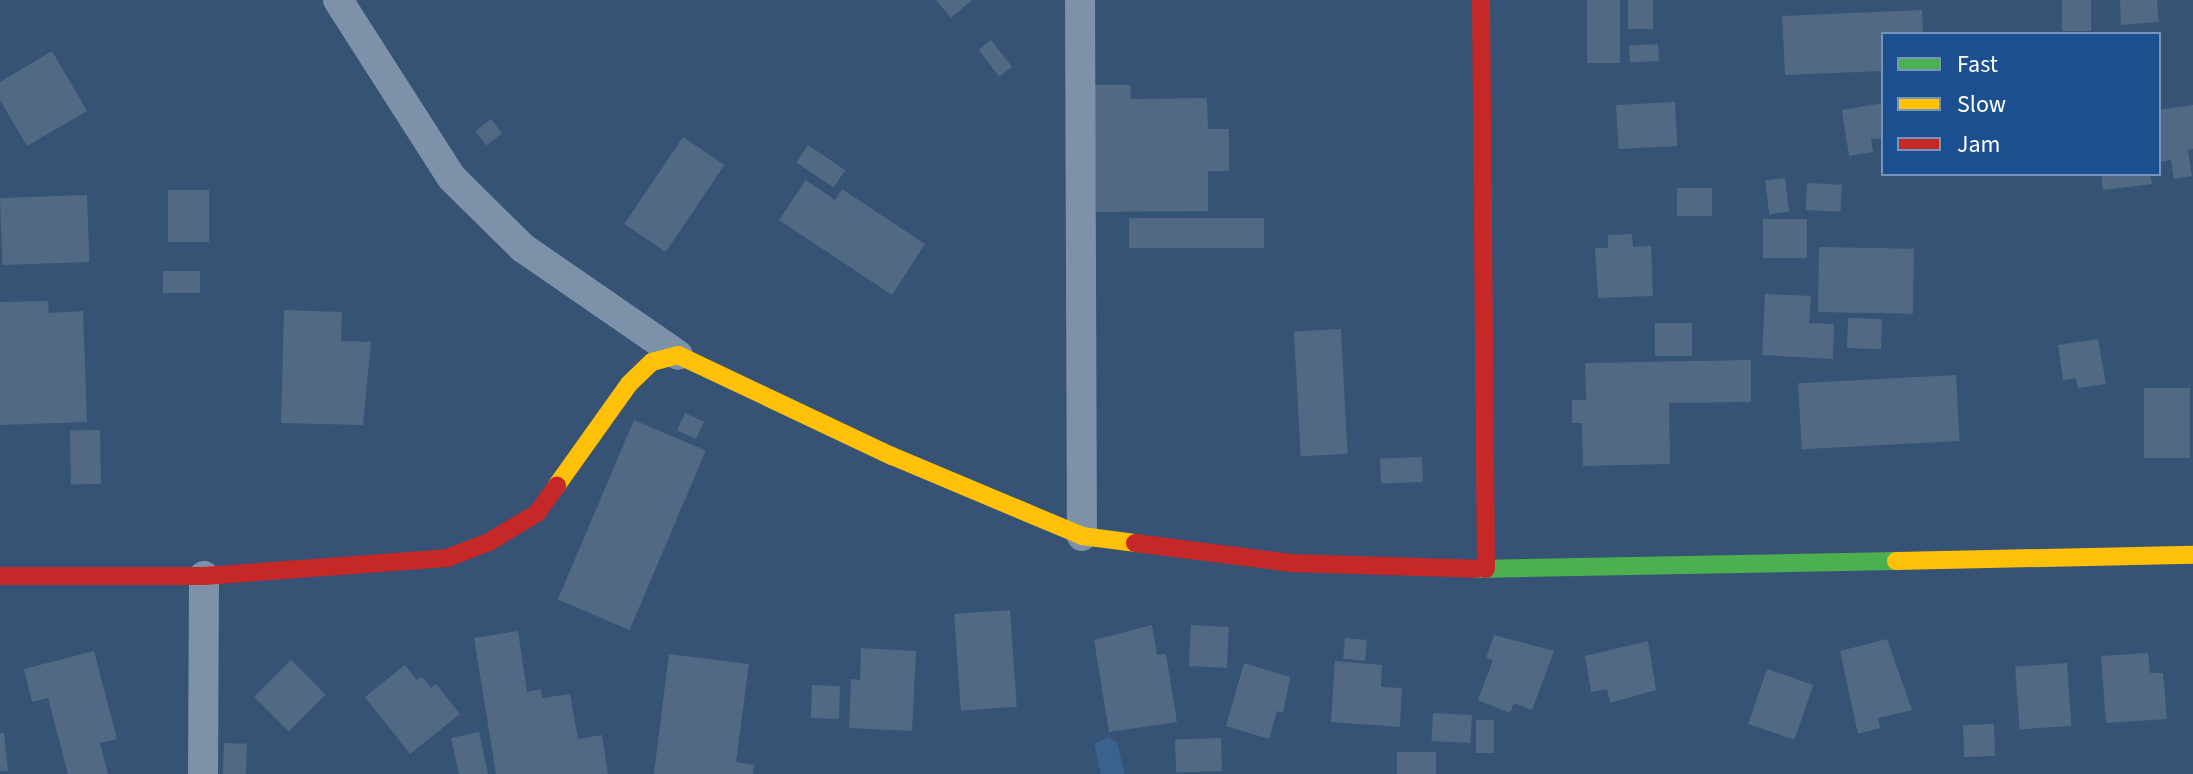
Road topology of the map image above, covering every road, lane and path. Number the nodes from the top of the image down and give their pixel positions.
1 (338, 0) edge
2 (1080, 0) edge
3 (1481, 0) edge
4 (678, 355) junction
5 (1082, 536) junction
6 (2193, 555) edge
7 (1486, 569) junction
8 (0, 576) edge
9 (204, 576) junction
10 (203, 774) edge

1 - 4 street
2 - 5 street
3 - 7 street
4 - 5 street
4 - 9 street
5 - 7 street
6 - 7 street
8 - 9 street
9 - 10 street

